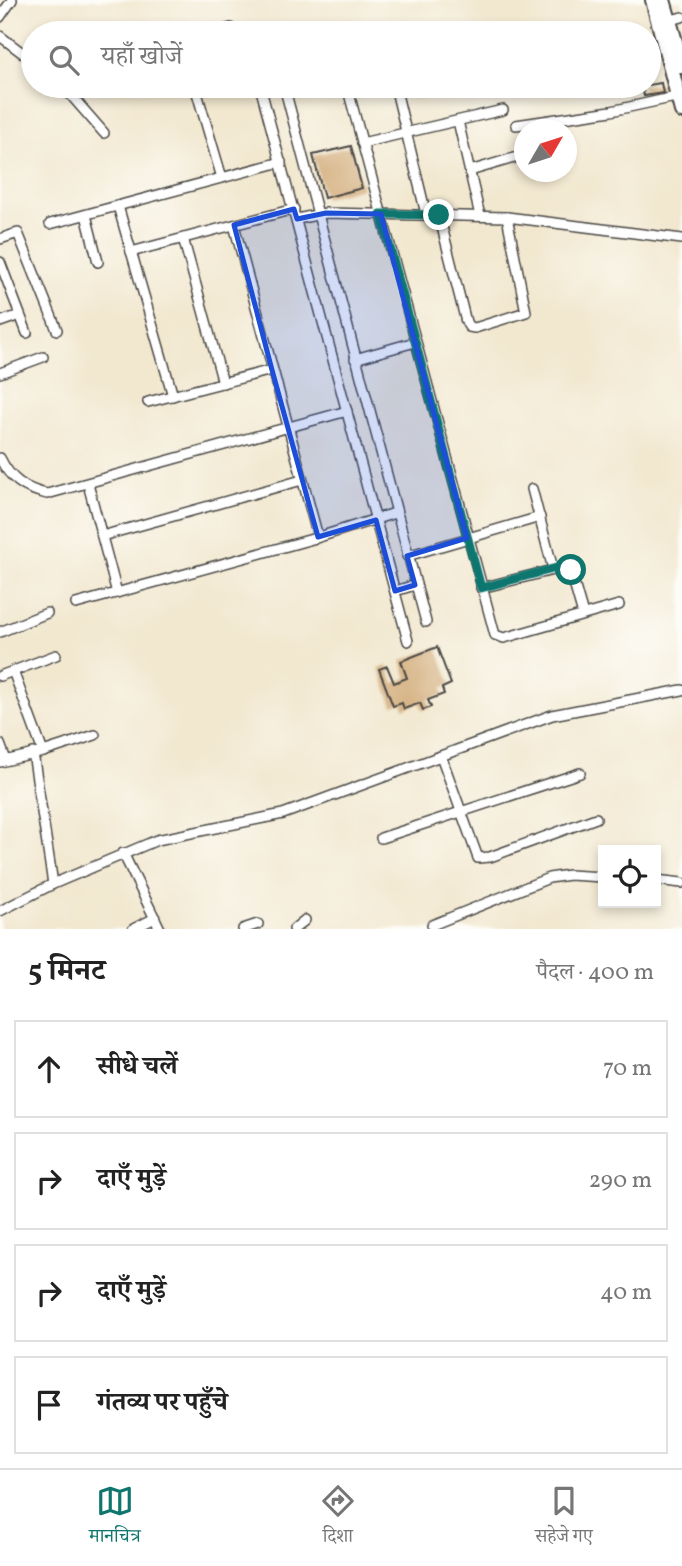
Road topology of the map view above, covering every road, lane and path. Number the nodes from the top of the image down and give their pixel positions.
1 (12, 0) edge
2 (653, 0) edge
3 (663, 0) edge
4 (0, 18) edge
5 (676, 19) edge
6 (659, 21) edge
7 (661, 28) edge
8 (0, 36) edge
9 (21, 52) edge
10 (682, 66) edge
11 (680, 96) edge
12 (73, 98) edge
13 (199, 98) edge
14 (263, 98) edge
15 (287, 98) edge
16 (350, 98) edge
17 (398, 98) edge
18 (503, 110) dead end
19 (682, 111) edge
20 (574, 119) edge
21 (458, 121) junction
22 (407, 132) junction
23 (104, 133) dead end
24 (362, 143) junction
25 (514, 158) edge
26 (281, 162) junction
27 (471, 171) junction
28 (222, 178) junction
29 (118, 206) junction
30 (294, 209) junction
31 (381, 214) junction
32 (426, 214) junction
33 (86, 215) junction
34 (317, 215) junction
35 (439, 215) junction
36 (480, 216) junction
37 (507, 216) junction
38 (297, 219) junction
39 (50, 224) dead end
40 (234, 225) junction
41 (183, 238) junction
42 (0, 239) edge
43 (682, 239) edge
44 (131, 252) junction
45 (0, 262) edge
46 (98, 262) dead end
47 (20, 315) junction
48 (0, 322) edge
49 (58, 330) dead end
50 (27, 333) dead end
51 (415, 342) junction
52 (43, 357) dead end
53 (355, 359) junction
54 (272, 370) junction
55 (0, 373) edge
56 (223, 383) junction
57 (173, 396) junction
58 (149, 402) dead end
59 (347, 411) junction
60 (288, 428) junction
61 (0, 458) edge
62 (302, 480) junction
63 (88, 484) junction
64 (532, 489) dead end
65 (395, 513) junction
66 (540, 517) junction
67 (376, 520) junction
68 (102, 536) junction
69 (318, 537) junction
70 (467, 538) junction
71 (407, 556) junction
72 (553, 569) junction
73 (415, 585) junction
74 (481, 588) junction
75 (395, 591) junction
76 (117, 593) junction
77 (76, 604) dead end
78 (619, 605) dead end
79 (47, 613) dead end
80 (583, 615) junction
81 (426, 622) dead end
82 (0, 632) edge
83 (408, 641) dead end
84 (55, 655) dead end
85 (13, 671) junction
86 (0, 676) edge
87 (682, 690) edge
88 (94, 736) dead end
89 (0, 744) edge
90 (38, 753) junction
91 (441, 756) junction
92 (3, 761) edge
93 (580, 773) dead end
94 (460, 813) junction
95 (596, 818) dead end
96 (381, 838) dead end
97 (123, 853) junction
98 (598, 877) edge
99 (661, 881) edge
100 (682, 883) edge
101 (53, 884) junction
102 (0, 911) edge
103 (155, 918) junction
104 (305, 920) dead end
105 (258, 924) dead end
106 (432, 925) dead end
107 (133, 929) edge
108 (160, 929) edge
109 (243, 929) edge
110 (294, 929) edge

1 - 4 street
2 - 6 highway
3 - 5 highway
5 - 10 highway
7 - 11 highway
8 - 9 street
11 - 19 highway
11 - 20 street
12 - 23 street
13 - 28 street
14 - 26 street
15 - 34 street
16 - 24 street
17 - 22 street
18 - 21 street
21 - 22 street
21 - 27 street
22 - 24 street
22 - 32 street
24 - 31 street
25 - 27 street
26 - 28 street
26 - 30 street
27 - 36 street
28 - 29 street
29 - 33 street
29 - 44 street
30 - 38 street
30 - 40 street
31 - 32 street
31 - 34 street
31 - 51 street
32 - 35 street
33 - 39 street
33 - 46 street
34 - 38 street
34 - 53 street
35 - 36 street
35 - 37 street
36 - 37 street
37 - 43 street
38 - 59 street
40 - 41 street
40 - 54 street
41 - 44 street
41 - 56 street
42 - 49 street
44 - 57 street
45 - 47 street
47 - 48 street
47 - 50 street
51 - 53 street
51 - 70 street
52 - 55 street
53 - 65 street
54 - 56 street
54 - 60 street
56 - 57 street
57 - 58 street
59 - 60 street
59 - 67 street
60 - 62 street
60 - 63 street
61 - 63 street
62 - 68 street
62 - 69 street
63 - 68 street
64 - 66 street
65 - 67 street
65 - 71 street
66 - 70 street
66 - 72 street
67 - 69 street
67 - 75 street
68 - 76 street
69 - 76 street
70 - 71 street
70 - 74 street
71 - 73 street
72 - 74 street
72 - 80 street
73 - 75 street
73 - 81 street
74 - 80 street
75 - 83 street
76 - 77 street
78 - 80 street
79 - 82 street
84 - 85 street
85 - 86 street
85 - 90 street
87 - 91 street
88 - 90 street
89 - 92 street
90 - 92 street
90 - 101 street
91 - 94 street
91 - 97 street
93 - 94 street
94 - 95 street
94 - 96 street
97 - 101 street
97 - 103 street
98 - 106 street
99 - 100 street
101 - 102 street
103 - 107 street
103 - 108 street
104 - 110 street
105 - 109 street

